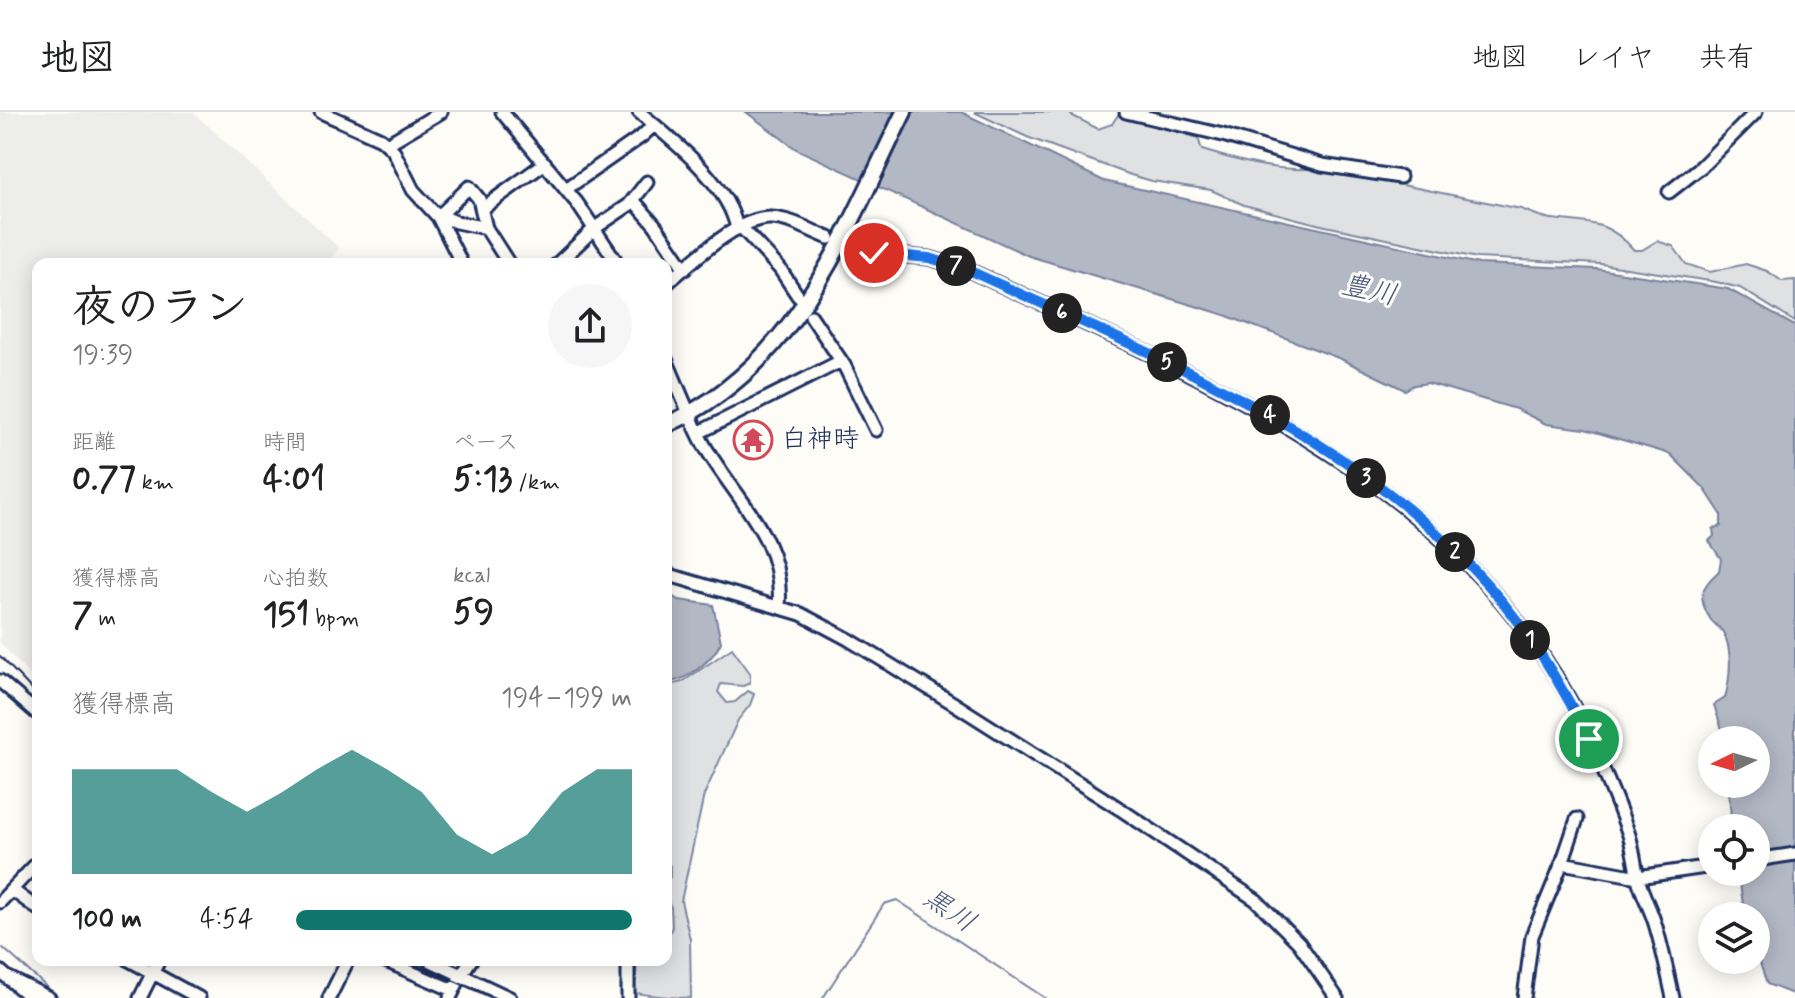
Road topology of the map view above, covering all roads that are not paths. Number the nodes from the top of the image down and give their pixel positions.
1 (321, 112) edge
2 (441, 112) edge
3 (502, 112) edge
4 (639, 112) edge
5 (904, 112) edge
6 (1126, 112) edge
7 (1756, 112) edge
8 (654, 125) junction
9 (387, 144) junction
10 (545, 163) junction
11 (1400, 177) dead end
12 (647, 182) dead end
13 (566, 189) junction
14 (1669, 192) dead end
15 (634, 201) junction
16 (483, 208) junction
17 (439, 216) junction
18 (486, 228) junction
19 (595, 228) junction
20 (739, 228) junction
21 (829, 238) dead end
22 (849, 246) dead end
23 (459, 258) edge
24 (505, 258) edge
25 (563, 258) edge
26 (614, 258) edge
27 (685, 269) junction
28 (672, 279) edge
29 (798, 296) dead end
30 (811, 316) dead end
31 (841, 361) junction
32 (672, 373) edge
33 (689, 414) junction
34 (672, 422) edge
35 (876, 430) dead end
36 (698, 433) junction
37 (672, 576) edge
38 (779, 606) junction
39 (0, 681) edge
40 (32, 709) edge
41 (1577, 819) dead end
42 (1795, 854) edge
43 (1770, 858) edge
44 (1562, 863) junction
45 (32, 868) edge
46 (1698, 868) edge
47 (1642, 876) junction
48 (12, 890) junction
49 (0, 902) edge
50 (32, 905) edge
51 (140, 966) edge
52 (156, 966) edge
53 (345, 966) edge
54 (395, 966) edge
55 (442, 966) edge
56 (467, 966) edge
57 (628, 966) edge
58 (153, 973) junction
59 (4, 974) edge
60 (461, 975) junction
61 (452, 994) edge
62 (31, 998) edge
63 (49, 998) edge
64 (140, 998) edge
65 (199, 998) edge
66 (329, 998) edge
67 (510, 998) edge
68 (628, 998) edge
69 (1337, 998) edge
70 (1524, 998) edge
71 (1673, 998) edge

1 - 9 street
2 - 9 street
3 - 10 street
4 - 8 street
5 - 33 main road
6 - 11 street
7 - 14 street
8 - 13 street
8 - 20 street
9 - 17 street
10 - 13 street
10 - 16 street
12 - 15 street
13 - 19 street
15 - 19 street
15 - 27 street
16 - 17 street
16 - 18 street
17 - 18 street
17 - 23 street
18 - 24 street
19 - 25 street
19 - 26 street
20 - 21 street
20 - 27 street
20 - 29 street
22 - 47 street
27 - 28 street
30 - 31 street
31 - 35 street
31 - 36 street
32 - 33 street
33 - 34 main road
33 - 36 street
36 - 38 street
37 - 38 street
38 - 69 street
39 - 40 street
41 - 44 street
42 - 43 street
44 - 47 street
44 - 70 street
45 - 48 street
46 - 47 street
47 - 71 street
48 - 49 street
48 - 50 street
51 - 58 street
52 - 58 street
53 - 66 street
54 - 61 street
55 - 60 street
56 - 60 street
57 - 68 street
58 - 64 street
58 - 65 street
59 - 62 street
59 - 63 street
60 - 61 street
60 - 67 street

